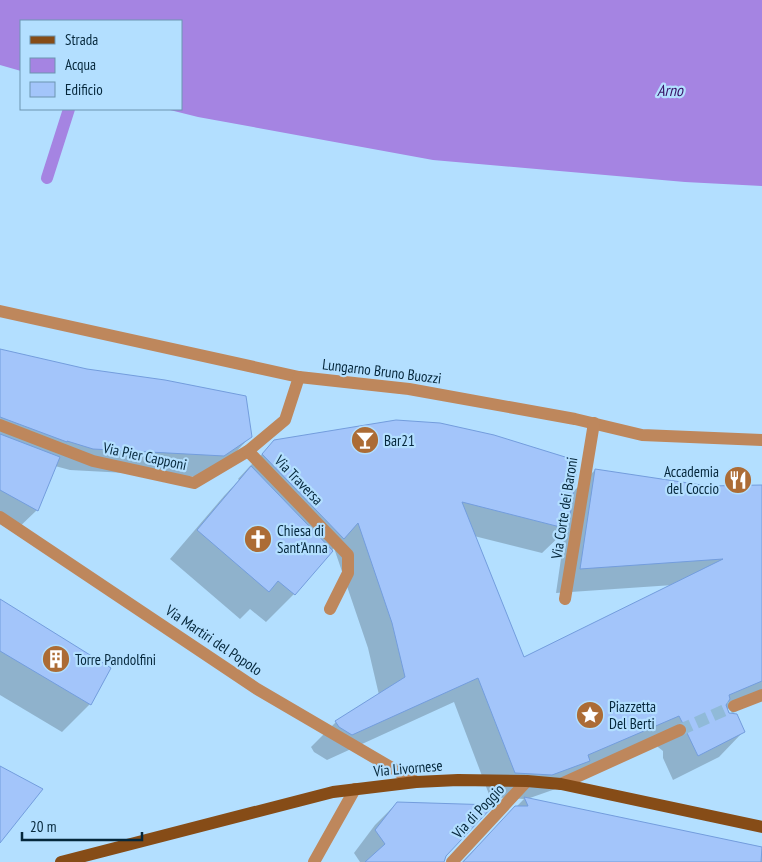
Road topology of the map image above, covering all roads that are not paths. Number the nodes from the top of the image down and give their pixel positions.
1 (0, 311) edge
2 (299, 377) junction
3 (594, 423) junction
4 (0, 425) edge
5 (762, 440) edge
6 (248, 451) junction
7 (0, 517) edge
8 (565, 599) dead end
9 (330, 609) dead end
10 (762, 695) edge
11 (734, 706) tunnel mouth
12 (680, 730) tunnel mouth
13 (527, 781) junction
14 (416, 782) junction
15 (561, 784) junction
16 (355, 789) junction
17 (762, 827) edge
18 (61, 862) edge
19 (314, 862) edge
20 (452, 862) edge

1 - 2 street, Lungarno Bruno Buozzi
2 - 3 street, Lungarno Bruno Buozzi
2 - 6 street, Via Pier Capponi
3 - 5 street, Lungarno Bruno Buozzi
3 - 8 street, Via Corte dei Baroni
4 - 6 street, Via Pier Capponi
6 - 9 street, Via Traversa
7 - 14 street, Via Martiri del Popolo
10 - 11 street
12 - 15 street
13 - 14 main road, Via Livornese
13 - 15 main road, Via Livornese
13 - 20 street, Via di Poggio
14 - 16 main road, Via Livornese
15 - 17 main road, Via Livornese
16 - 18 main road, Via Livornese
16 - 19 street

